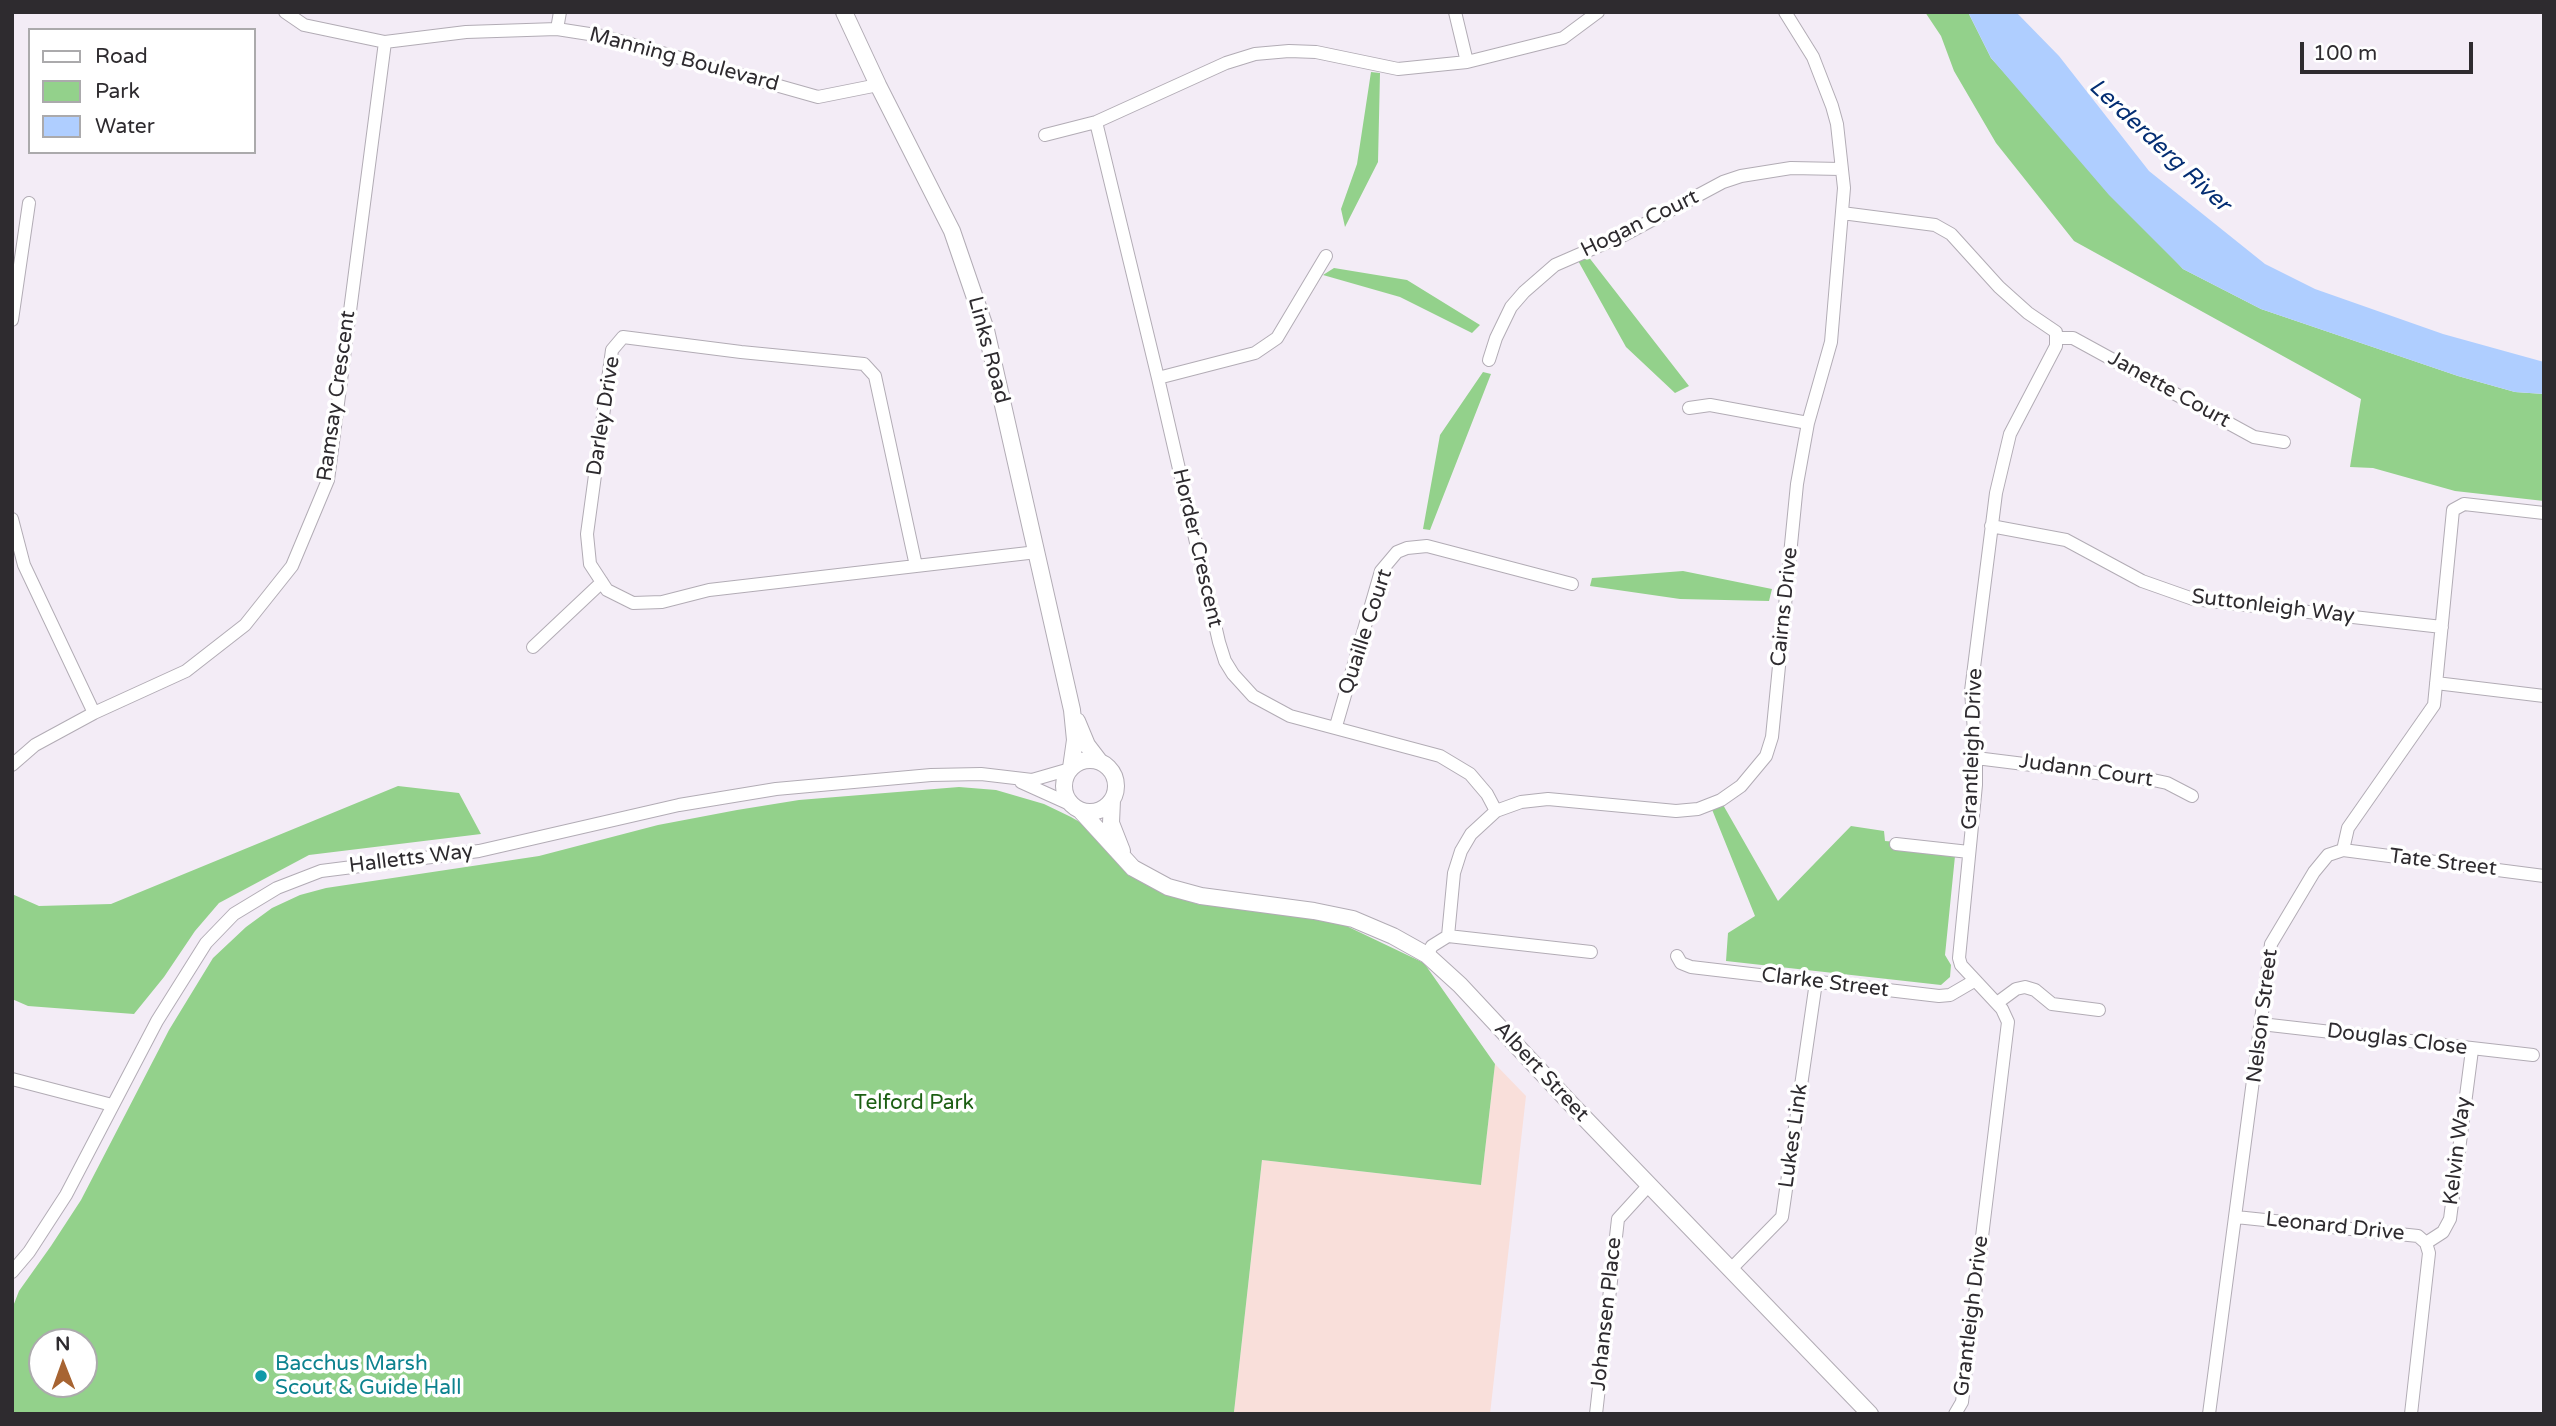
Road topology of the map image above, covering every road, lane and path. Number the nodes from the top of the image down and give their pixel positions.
1 (285, 12) edge
2 (560, 12) edge
3 (844, 12) edge
4 (1455, 12) edge
5 (1598, 12) edge
6 (1785, 12) edge
7 (557, 29) junction
8 (386, 42) junction
9 (1468, 62) junction
10 (878, 85) junction
11 (1096, 122) junction
12 (1045, 135) dead end
13 (1841, 169) junction
14 (29, 203) dead end
15 (1842, 213) junction
16 (1326, 256) dead end
17 (12, 320) edge
18 (2056, 338) junction
19 (1489, 359) dead end
20 (1158, 378) junction
21 (1689, 408) dead end
22 (1808, 422) junction
23 (2284, 442) dead end
24 (2544, 513) edge
25 (12, 519) edge
26 (1991, 526) junction
27 (1037, 552) junction
28 (916, 566) junction
29 (602, 582) junction
30 (1572, 584) dead end
31 (2442, 627) junction
32 (533, 647) dead end
33 (2436, 683) junction
34 (2544, 696) edge
35 (1072, 710) junction
36 (94, 713) junction
37 (1336, 726) junction
38 (1976, 758) junction
39 (1100, 762) junction
40 (12, 765) edge
41 (1071, 769) junction
42 (1014, 779) junction
43 (2192, 796) dead end
44 (1112, 800) junction
45 (1076, 808) junction
46 (1496, 811) junction
47 (1896, 844) dead end
48 (2343, 850) junction
49 (1969, 852) junction
50 (1133, 868) junction
51 (2544, 876) edge
52 (1448, 936) junction
53 (1591, 952) dead end
54 (1427, 955) junction
55 (1677, 956) dead end
56 (1974, 981) junction
57 (1816, 982) junction
58 (1997, 1003) junction
59 (2099, 1010) dead end
60 (2261, 1024) junction
61 (2472, 1049) junction
62 (2533, 1055) dead end
63 (12, 1079) edge
64 (112, 1105) junction
65 (1649, 1185) junction
66 (2236, 1217) junction
67 (2426, 1242) junction
68 (1730, 1270) junction
69 (12, 1272) edge
70 (1596, 1414) edge
71 (1870, 1414) edge
72 (1955, 1414) edge
73 (2209, 1414) edge
74 (2412, 1414) edge

1 - 8 street, Manning Boulevard
2 - 7 street
3 - 10 street, Links Road
4 - 9 street
5 - 9 street
6 - 13 street, Cairns Drive
7 - 8 street, Manning Boulevard
7 - 10 street, Manning Boulevard
8 - 36 street, Ramsay Crescent
9 - 11 street
10 - 27 street, Links Road
11 - 12 street
11 - 20 street, Horder Crescent
13 - 15 street, Cairns Drive
13 - 19 street, Hogan Court
14 - 17 street
15 - 18 street
15 - 22 street, Cairns Drive
16 - 20 street
18 - 23 street, Janette Court
18 - 26 street, Grantleigh Drive
20 - 37 street, Horder Crescent
21 - 22 street
22 - 46 street, Cairns Drive
24 - 31 street
25 - 36 street
26 - 31 street, Suttonleigh Way
26 - 38 street, Grantleigh Drive
27 - 28 street
27 - 35 street, Links Road
28 - 29 street
28 - 29 street, Darley Drive
29 - 32 street
30 - 37 street, Quaille Court
31 - 33 street
33 - 34 street
33 - 48 street
35 - 39 street, Links Road
35 - 41 street, Links Road
36 - 40 street, Ramsay Crescent
37 - 46 street, Horder Crescent
38 - 43 street, Judann Court
38 - 49 street, Grantleigh Drive
39 - 41 street
39 - 44 street
41 - 42 street, Halletts Way
41 - 45 street
42 - 45 street, Halletts Way
42 - 64 street, Halletts Way
44 - 45 street
44 - 50 street
45 - 50 street, Albert Street
46 - 52 street, Cairns Drive
47 - 49 street
48 - 51 street, Tate Street
48 - 60 street, Nelson Street
49 - 56 street, Grantleigh Drive
50 - 54 street, Albert Street
52 - 53 street
52 - 54 street
54 - 65 street, Albert Street
55 - 57 street, Clarke Street
56 - 57 street, Clarke Street
56 - 58 street, Grantleigh Drive
57 - 68 street, Lukes Link
58 - 59 street
58 - 72 street, Grantleigh Drive
60 - 61 street, Douglas Close
60 - 66 street, Nelson Street
61 - 62 street, Douglas Close
61 - 67 street, Kelvin Way
63 - 64 street
64 - 69 street, Halletts Way
65 - 68 street, Albert Street
65 - 70 street, Johansen Place
66 - 67 street, Leonard Drive
66 - 73 street, Nelson Street
67 - 74 street, Leonard Drive
68 - 71 street, Albert Street

